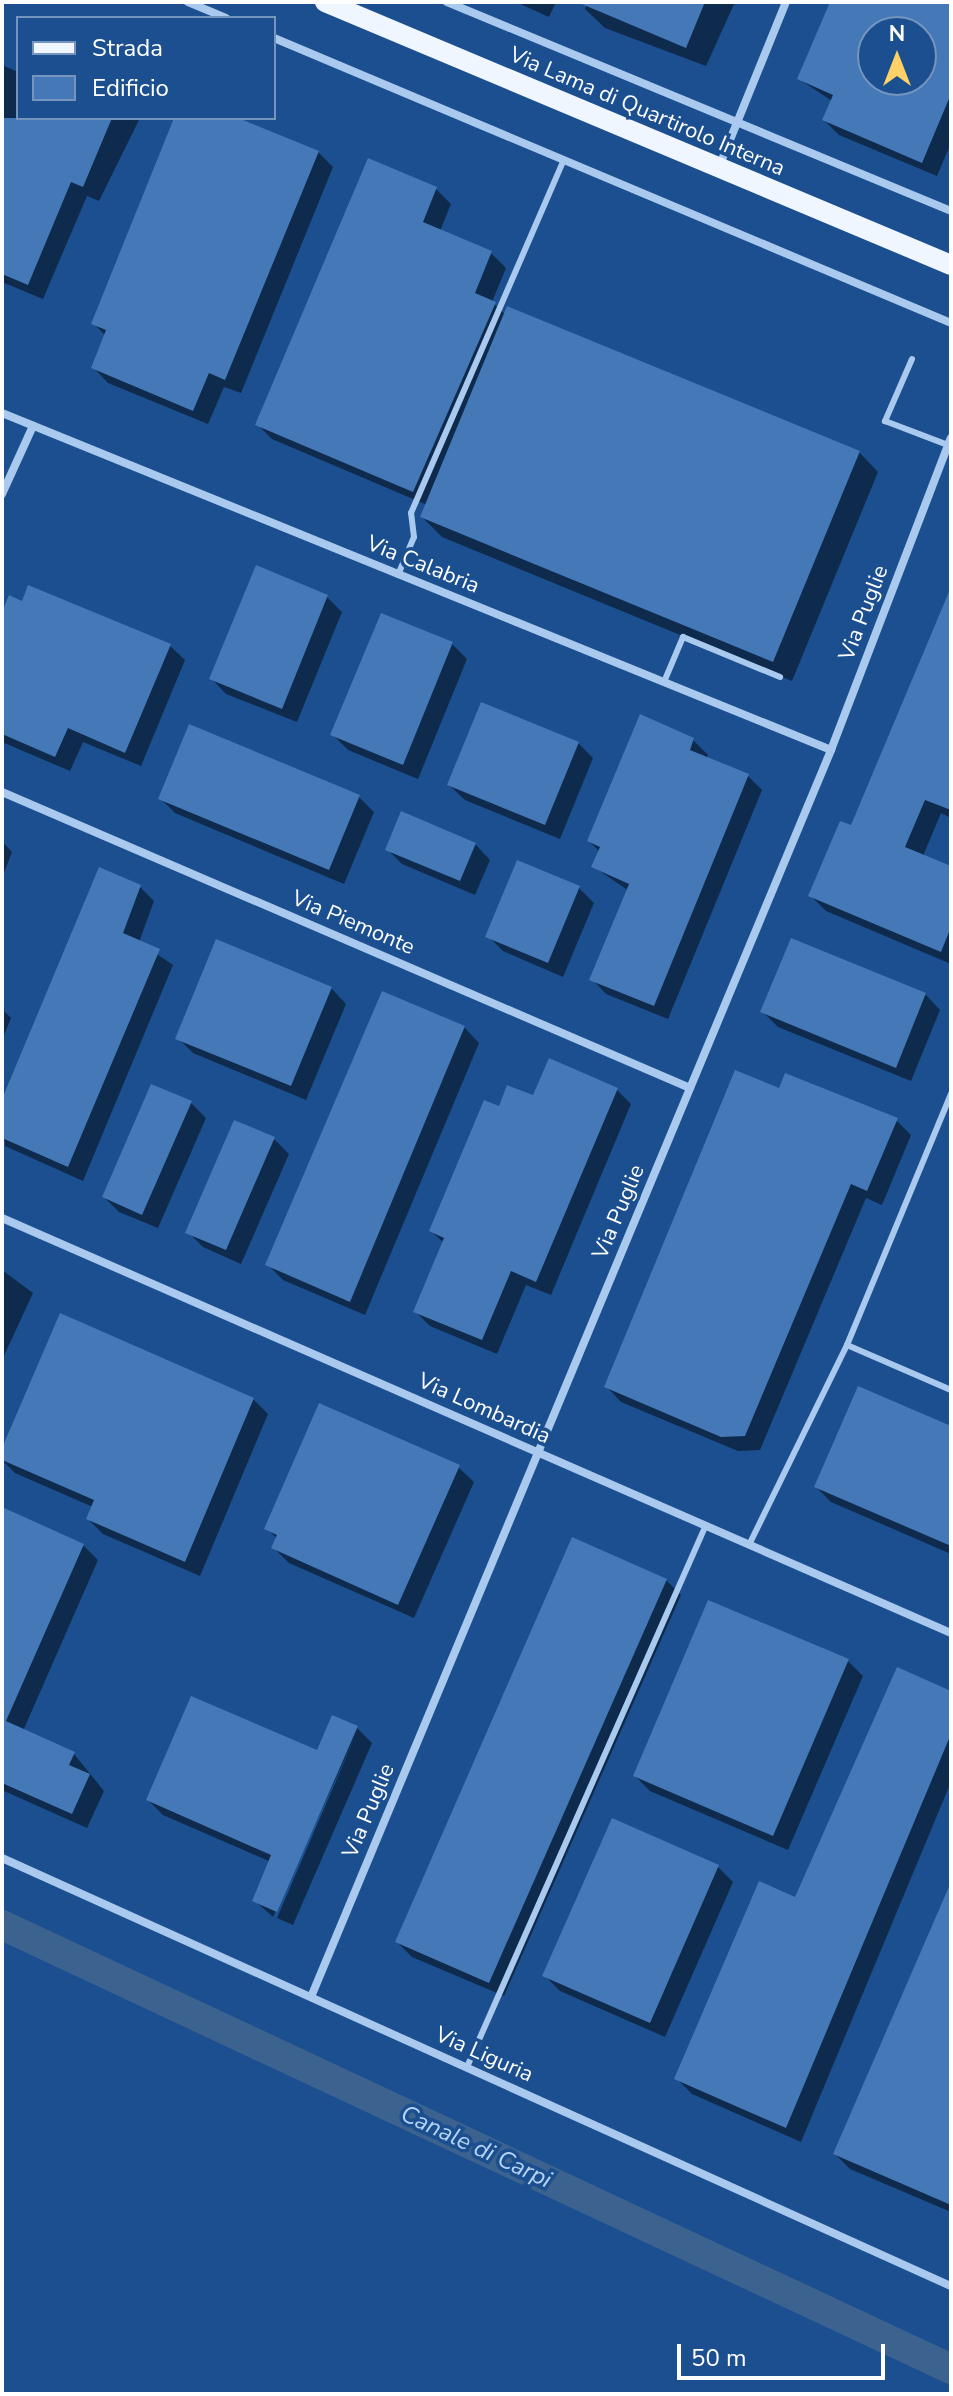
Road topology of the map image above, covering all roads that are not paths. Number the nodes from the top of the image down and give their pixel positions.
1 (188, 2) edge
2 (325, 2) edge
3 (447, 2) edge
4 (786, 2) edge
5 (221, 16) edge
6 (276, 39) edge
7 (738, 121) junction
8 (564, 160) junction
9 (718, 168) junction
10 (951, 211) edge
11 (951, 265) edge
12 (951, 323) edge
13 (912, 359) dead end
14 (2, 413) edge
15 (33, 426) junction
16 (950, 442) edge
17 (2, 494) edge
18 (398, 575) junction
19 (780, 677) dead end
20 (664, 682) junction
21 (831, 750) junction
22 (2, 792) edge
23 (690, 1088) junction
24 (951, 1094) edge
25 (2, 1218) edge
26 (847, 1345) junction
27 (951, 1390) edge
28 (538, 1452) junction
29 (705, 1527) junction
30 (749, 1545) junction
31 (951, 1633) edge
32 (2, 1858) edge
33 (311, 1997) junction
34 (467, 2067) junction
35 (951, 2286) edge

1 - 5 street
2 - 9 main road, Via Lama di Quartirolo Interna
3 - 7 street
4 - 7 street
6 - 8 street
7 - 9 street
7 - 10 street
8 - 12 street
8 - 18 lane
9 - 11 main road, Via Lama di Quartirolo Interna
13 - 16 lane
14 - 15 street, Via Calabria
15 - 17 street
15 - 18 street, Via Calabria
16 - 21 street, Via Puglie
18 - 20 street, Via Calabria
19 - 20 lane
20 - 21 street, Via Calabria
21 - 23 street, Via Puglie
22 - 23 street, Via Piemonte
23 - 28 street, Via Puglie
24 - 26 lane
25 - 28 street, Via Lombardia
26 - 27 lane
26 - 30 lane
28 - 29 street, Via Lombardia
28 - 33 street, Via Puglie
29 - 30 street, Via Lombardia
29 - 34 lane
30 - 31 street, Via Lombardia
32 - 33 street, Via Liguria
33 - 34 street, Via Liguria
34 - 35 street, Via Liguria

